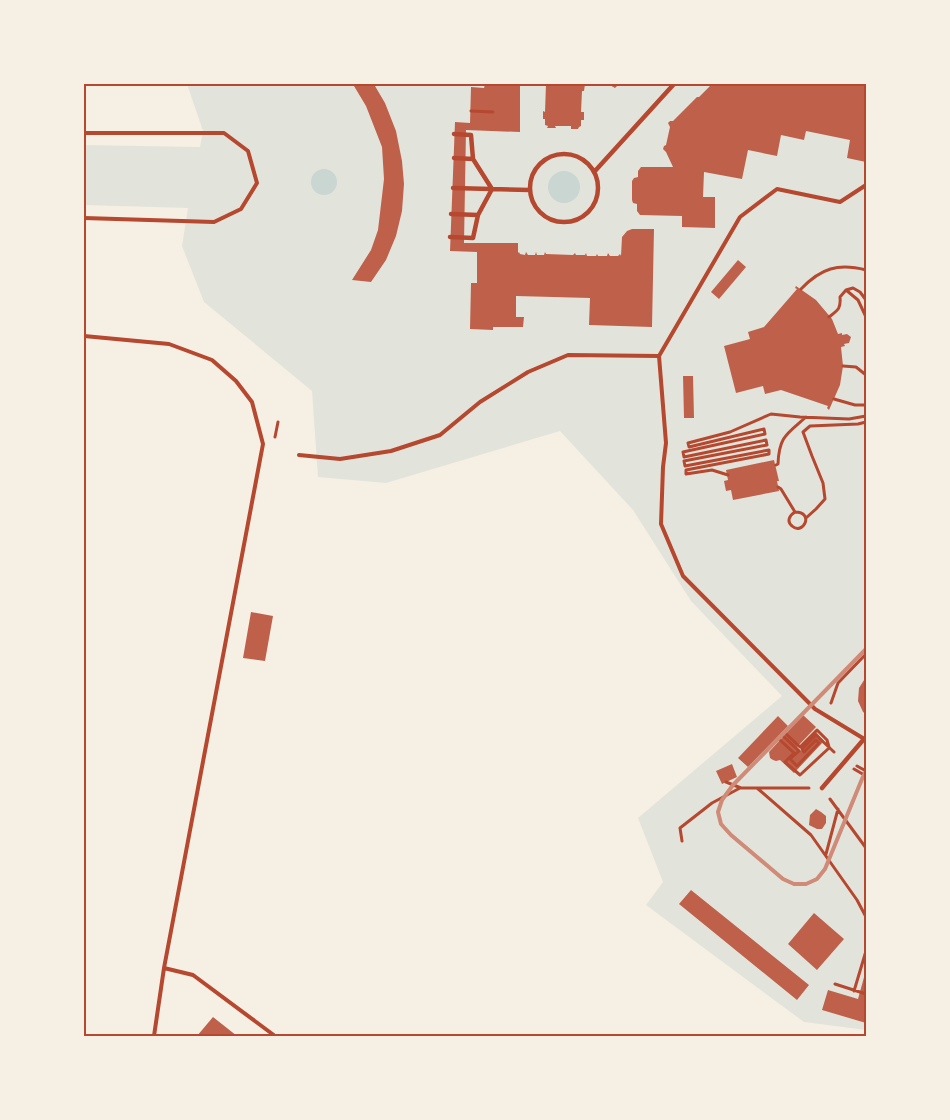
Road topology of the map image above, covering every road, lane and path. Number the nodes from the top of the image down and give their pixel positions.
1 (674, 84) edge
2 (471, 112) dead end
3 (493, 112) dead end
4 (84, 133) edge
5 (454, 134) dead end
6 (454, 158) dead end
7 (473, 159) junction
8 (594, 171) junction
9 (866, 185) edge
10 (453, 188) dead end
11 (492, 189) junction
12 (530, 190) junction
13 (451, 214) dead end
14 (478, 215) junction
15 (84, 218) edge
16 (450, 237) dead end
17 (866, 270) edge
18 (801, 289) dead end
19 (846, 290) junction
20 (866, 300) edge
21 (830, 317) dead end
22 (866, 317) edge
23 (84, 336) edge
24 (659, 356) junction
25 (842, 366) dead end
26 (866, 375) edge
27 (834, 399) dead end
28 (866, 405) edge
29 (866, 416) edge
30 (806, 417) junction
31 (866, 422) edge
32 (299, 455) dead end
33 (776, 465) dead end
34 (728, 476) dead end
35 (778, 487) dead end
36 (795, 512) junction
37 (806, 518) junction
38 (866, 654) edge
39 (827, 716) junction
40 (784, 734) dead end
41 (779, 739) dead end
42 (865, 739) edge
43 (829, 748) junction
44 (799, 749) junction
45 (726, 782) dead end
46 (741, 788) junction
47 (757, 788) junction
48 (822, 788) junction
49 (838, 809) junction
50 (682, 840) dead end
51 (866, 848) edge
52 (825, 855) junction
53 (866, 917) edge
54 (866, 951) edge
55 (164, 968) junction
56 (835, 984) dead end
57 (854, 991) junction
58 (866, 994) edge
59 (154, 1036) edge
60 (275, 1036) edge

1 - 8 street
2 - 3 path
4 - 15 lane
5 - 7 street
6 - 7 street
7 - 11 street
8 - 12 street
8 - 12 street
9 - 24 lane
10 - 11 street
11 - 12 street
11 - 14 street
13 - 14 street
14 - 16 street
17 - 18 path
19 - 20 path
19 - 21 path
19 - 22 path
23 - 55 lane
24 - 32 lane
24 - 39 lane
25 - 26 path
27 - 28 path
29 - 30 path
30 - 33 path
30 - 34 path
31 - 37 path
35 - 36 path
36 - 37 path
36 - 37 path
38 - 39 path
39 - 42 lane
40 - 44 path
41 - 43 path
42 - 48 street
43 - 44 path
43 - 44 path
45 - 46 path
46 - 47 path
46 - 50 path
47 - 48 path
47 - 52 path
48 - 49 path
49 - 51 path
49 - 52 path
52 - 53 path
54 - 57 path
55 - 59 lane
55 - 60 lane
56 - 57 path
57 - 58 path

